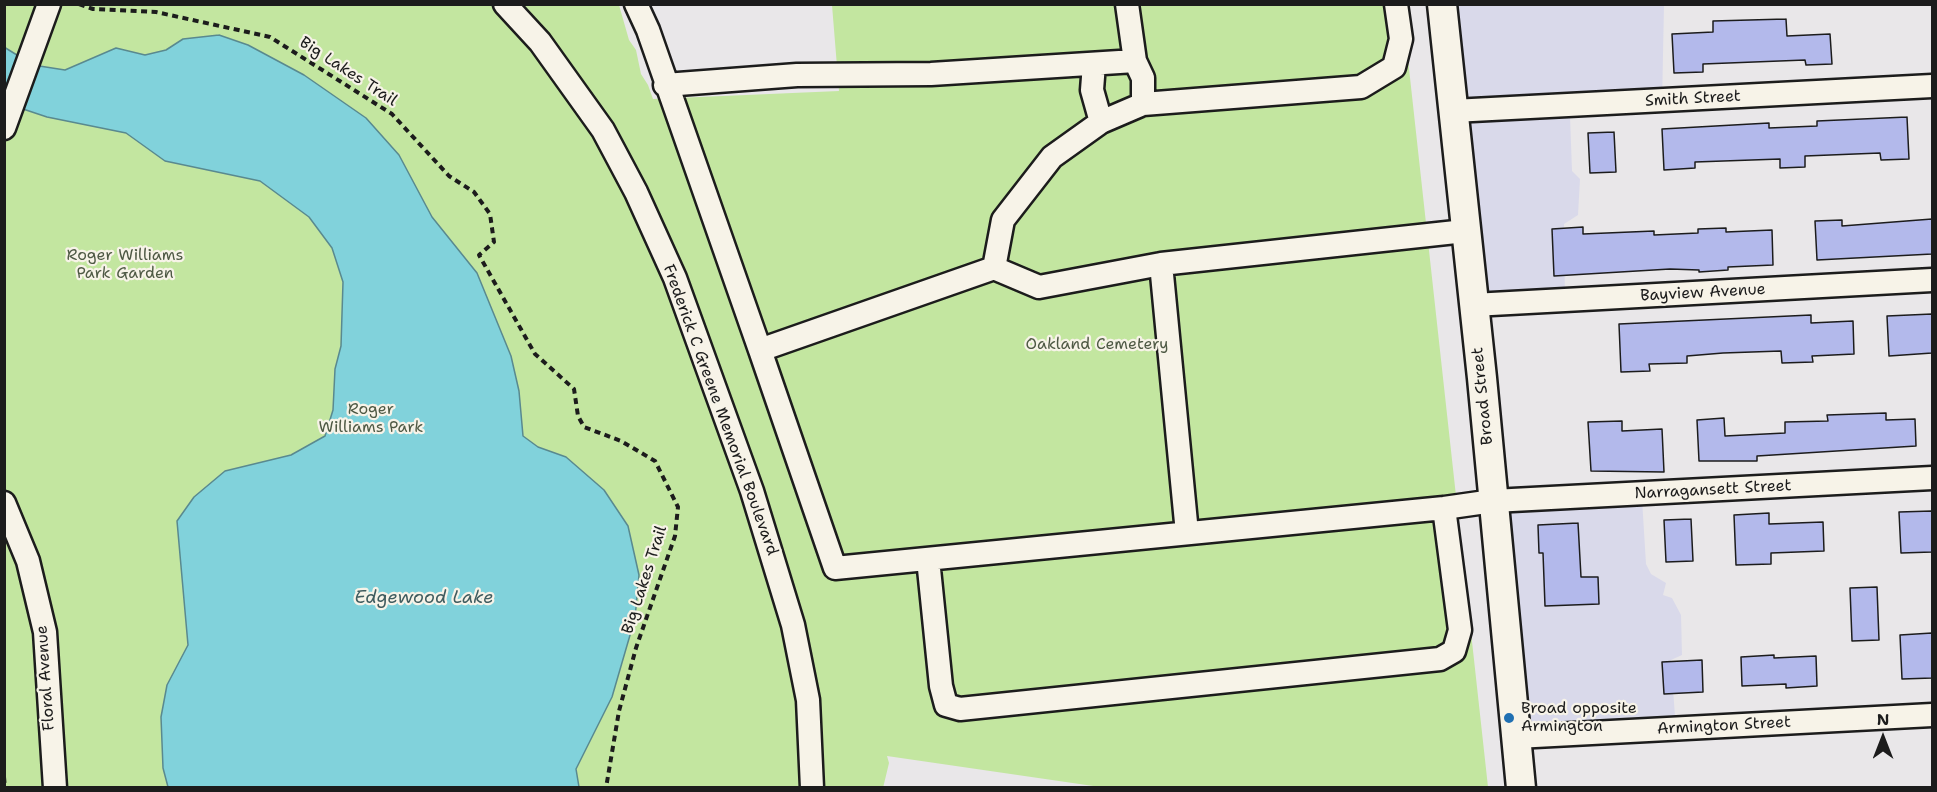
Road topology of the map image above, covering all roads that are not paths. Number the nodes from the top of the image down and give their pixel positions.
1 (49, 4) edge
2 (505, 4) edge
3 (636, 4) edge
4 (1127, 4) edge
5 (1396, 4) edge
6 (1442, 4) edge
7 (1135, 61) junction
8 (1094, 64) junction
9 (665, 85) junction
10 (1932, 86) edge
11 (1143, 105) junction
12 (1453, 111) junction
13 (7, 120) edge
14 (1101, 122) junction
15 (1465, 231) junction
16 (1161, 264) junction
17 (994, 268) junction
18 (1932, 280) edge
19 (1473, 305) junction
20 (760, 351) junction
21 (1932, 478) edge
22 (1492, 501) junction
23 (4, 503) edge
24 (1444, 508) junction
25 (1187, 534) junction
26 (928, 559) junction
27 (1932, 715) edge
28 (1516, 737) junction
29 (56, 788) edge
30 (812, 788) edge
31 (1521, 788) edge

1 - 13 street
2 - 30 street, Frederick C Greene Memorial Boulevard
3 - 9 street
4 - 7 street
5 - 11 street
6 - 12 main road, Broad Street
7 - 8 street
7 - 11 street
8 - 9 street
8 - 14 street
9 - 20 street
10 - 12 street, Smith Street
11 - 14 street
12 - 15 main road, Broad Street
14 - 17 street
15 - 16 street
15 - 19 main road, Broad Street
16 - 17 street
16 - 25 street
17 - 20 street
18 - 19 street, Bayview Avenue
19 - 22 main road, Broad Street
20 - 26 street, Narragansett Street
21 - 22 street, Narragansett Street
22 - 24 street, Narragansett Street
22 - 28 main road, Broad Street
23 - 29 street, Floral Avenue
24 - 25 street, Narragansett Street
24 - 26 street
25 - 26 street, Narragansett Street
27 - 28 street, Armington Street
28 - 31 main road, Broad Street

